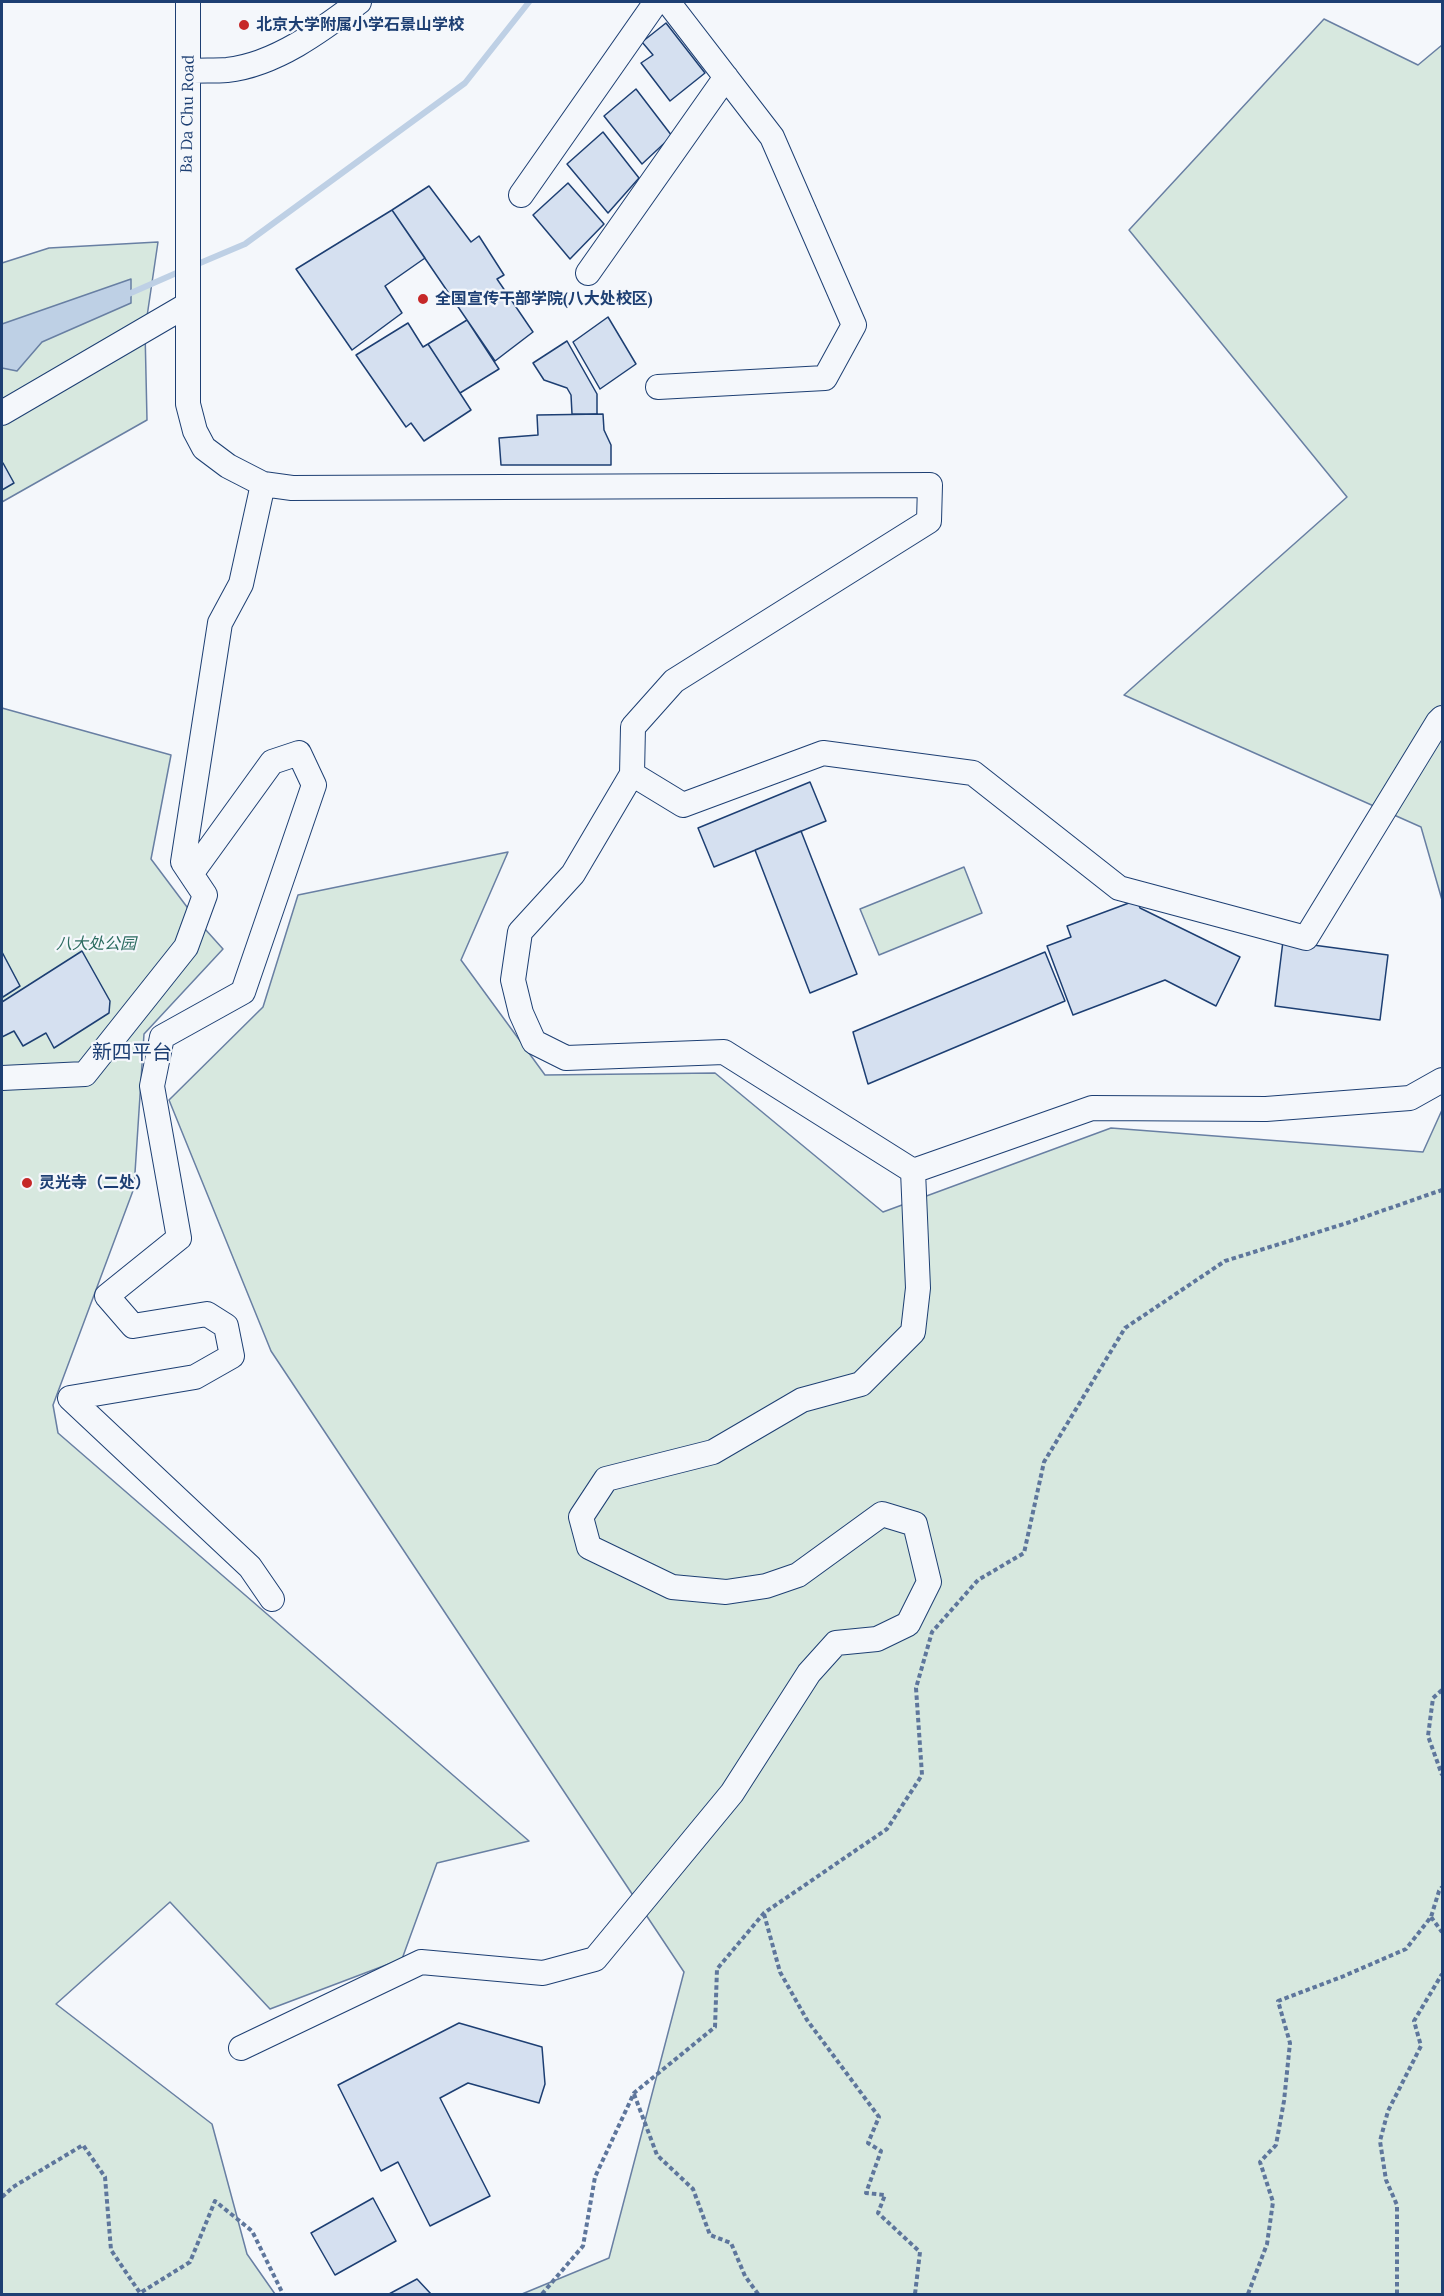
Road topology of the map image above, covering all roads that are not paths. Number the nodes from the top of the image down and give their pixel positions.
1 (188, 2) edge
2 (359, 2) edge
3 (656, 2) edge
4 (668, 2) edge
5 (189, 71) junction
6 (726, 77) junction
7 (521, 195) dead end
8 (588, 273) dead end
9 (187, 305) junction
10 (658, 387) dead end
11 (2, 413) edge
12 (263, 484) junction
13 (1443, 718) edge
14 (632, 774) junction
15 (191, 874) junction
16 (2, 1078) edge
17 (1443, 1080) edge
18 (913, 1171) junction
19 (272, 1599) dead end
20 (241, 2048) dead end

1 - 5 street, Ba Da Chu Road
2 - 5 street
3 - 7 street
4 - 6 street
5 - 9 street, Ba Da Chu Road
6 - 8 street
6 - 10 street
9 - 11 street
9 - 12 street, Ba Da Chu Road
12 - 14 street
12 - 15 street
13 - 14 street
14 - 18 street
15 - 16 street
15 - 19 street
17 - 18 street
18 - 20 street

